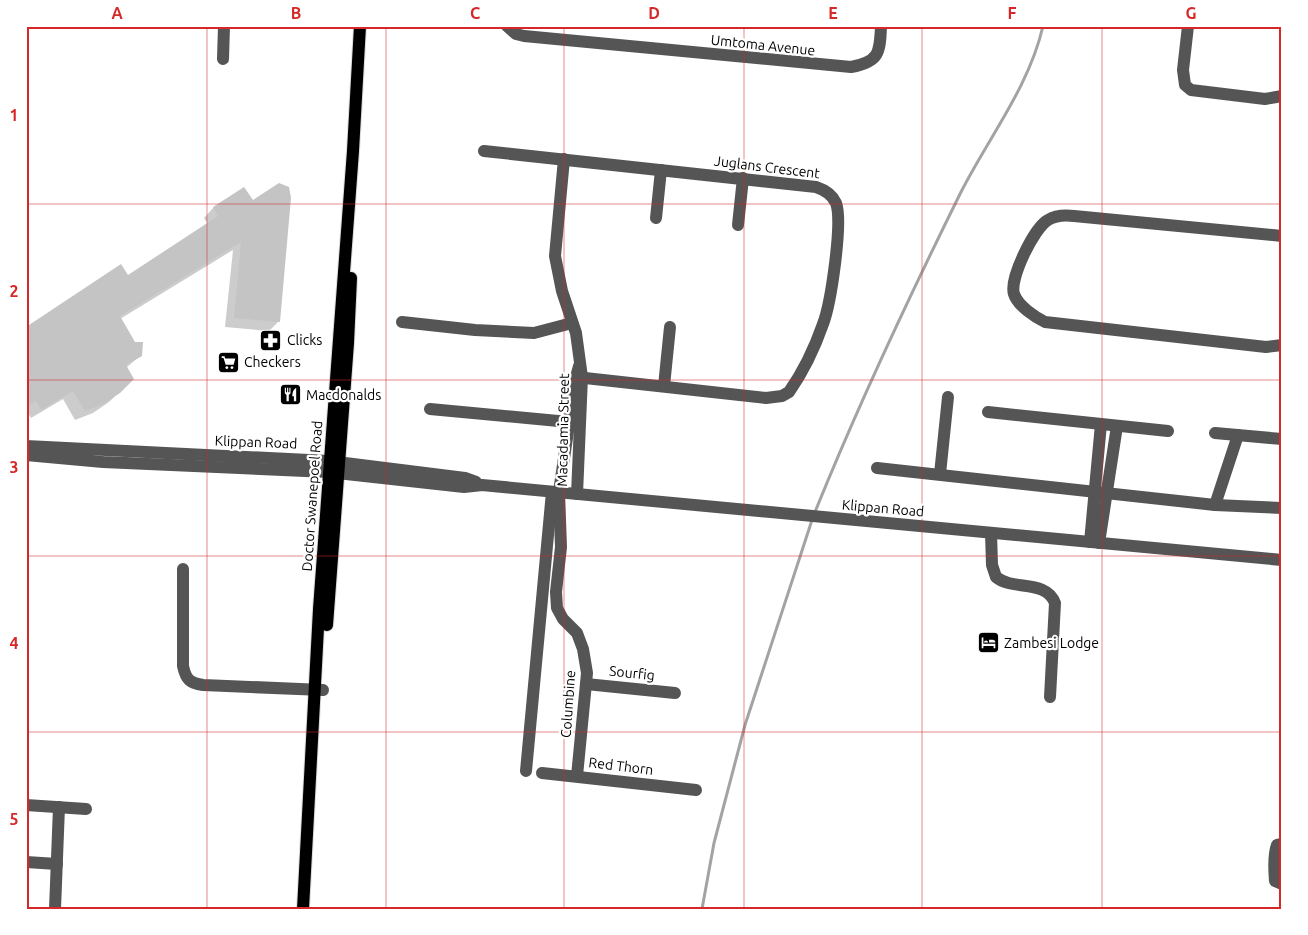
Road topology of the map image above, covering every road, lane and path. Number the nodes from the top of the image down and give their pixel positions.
1 (224, 26) edge
2 (360, 26) edge
3 (364, 26) edge
4 (506, 26) edge
5 (881, 26) edge
6 (1188, 26) edge
7 (223, 59) dead end
8 (1281, 97) edge
9 (484, 151) dead end
10 (564, 160) junction
11 (661, 170) junction
12 (743, 178) junction
13 (656, 218) dead end
14 (738, 225) dead end
15 (1282, 236) edge
16 (402, 322) dead end
17 (572, 323) junction
18 (670, 326) dead end
19 (1282, 345) edge
20 (579, 373) junction
21 (664, 386) junction
22 (948, 397) dead end
23 (430, 409) dead end
24 (988, 412) dead end
25 (569, 422) junction
26 (1101, 424) junction
27 (1117, 426) junction
28 (1168, 431) dead end
29 (1215, 433) dead end
30 (1238, 435) junction
31 (1282, 439) edge
32 (26, 446) edge
33 (147, 453) junction
34 (26, 455) edge
35 (104, 456) junction
36 (157, 463) junction
37 (334, 467) junction
38 (877, 468) dead end
39 (940, 474) junction
40 (556, 492) junction
41 (1101, 493) junction
42 (577, 494) junction
43 (1215, 505) junction
44 (1282, 508) edge
45 (991, 533) junction
46 (1094, 543) junction
47 (1282, 560) edge
48 (183, 569) dead end
49 (586, 684) junction
50 (319, 690) junction
51 (675, 692) dead end
52 (1050, 697) dead end
53 (526, 771) dead end
54 (542, 773) dead end
55 (577, 776) junction
56 (696, 790) dead end
57 (26, 805) edge
58 (59, 807) junction
59 (86, 809) dead end
60 (1282, 844) edge
61 (26, 862) edge
62 (57, 864) junction
63 (1282, 884) edge
64 (55, 909) edge
65 (303, 909) edge
66 (311, 909) edge

1 - 7 street
2 - 37 main road, Doctor Swanepoel Road
3 - 37 main road, Doctor Swanepoel Road
4 - 5 street, Umtoma Avenue
6 - 8 street
9 - 10 street, Juglans Crescent
10 - 11 street, Juglans Crescent
10 - 17 street, Macadamia Street
11 - 12 street, Juglans Crescent
11 - 13 street
12 - 14 street
12 - 21 street, Juglans Crescent
15 - 19 street
16 - 17 street
17 - 20 street, Macadamia Street
18 - 21 street
20 - 21 street, Juglans Crescent
20 - 25 street, Macadamia Street
20 - 42 street, Macadamia Street
22 - 39 street
23 - 25 street
24 - 26 street
25 - 40 street, Macadamia Street
26 - 27 street
26 - 41 street
27 - 28 street
27 - 41 street
29 - 30 street
30 - 31 street
30 - 43 street
32 - 35 street, Klippan Road
33 - 35 street, Klippan Road
33 - 36 street
33 - 37 street, Klippan Road
34 - 35 street, Klippan Road
35 - 36 street, Klippan Road
36 - 37 street, Klippan Road
37 - 40 street, Klippan Road
37 - 50 main road, Doctor Swanepoel Road
38 - 39 street
39 - 41 street
40 - 42 street, Klippan Road
40 - 49 street, Columbine
40 - 53 street
41 - 43 street
41 - 46 street
42 - 45 street, Klippan Road
43 - 44 street
45 - 46 street, Klippan Road
45 - 52 street
46 - 47 street, Klippan Road
48 - 50 street
49 - 51 street, Sourfig
49 - 55 street, Columbine
50 - 65 main road, Doctor Swanepoel Road
50 - 66 main road, Doctor Swanepoel Road
54 - 55 street, Red Thorn
55 - 56 street, Red Thorn
57 - 58 street
58 - 59 street
58 - 62 street
60 - 63 street
61 - 62 street
62 - 64 street

